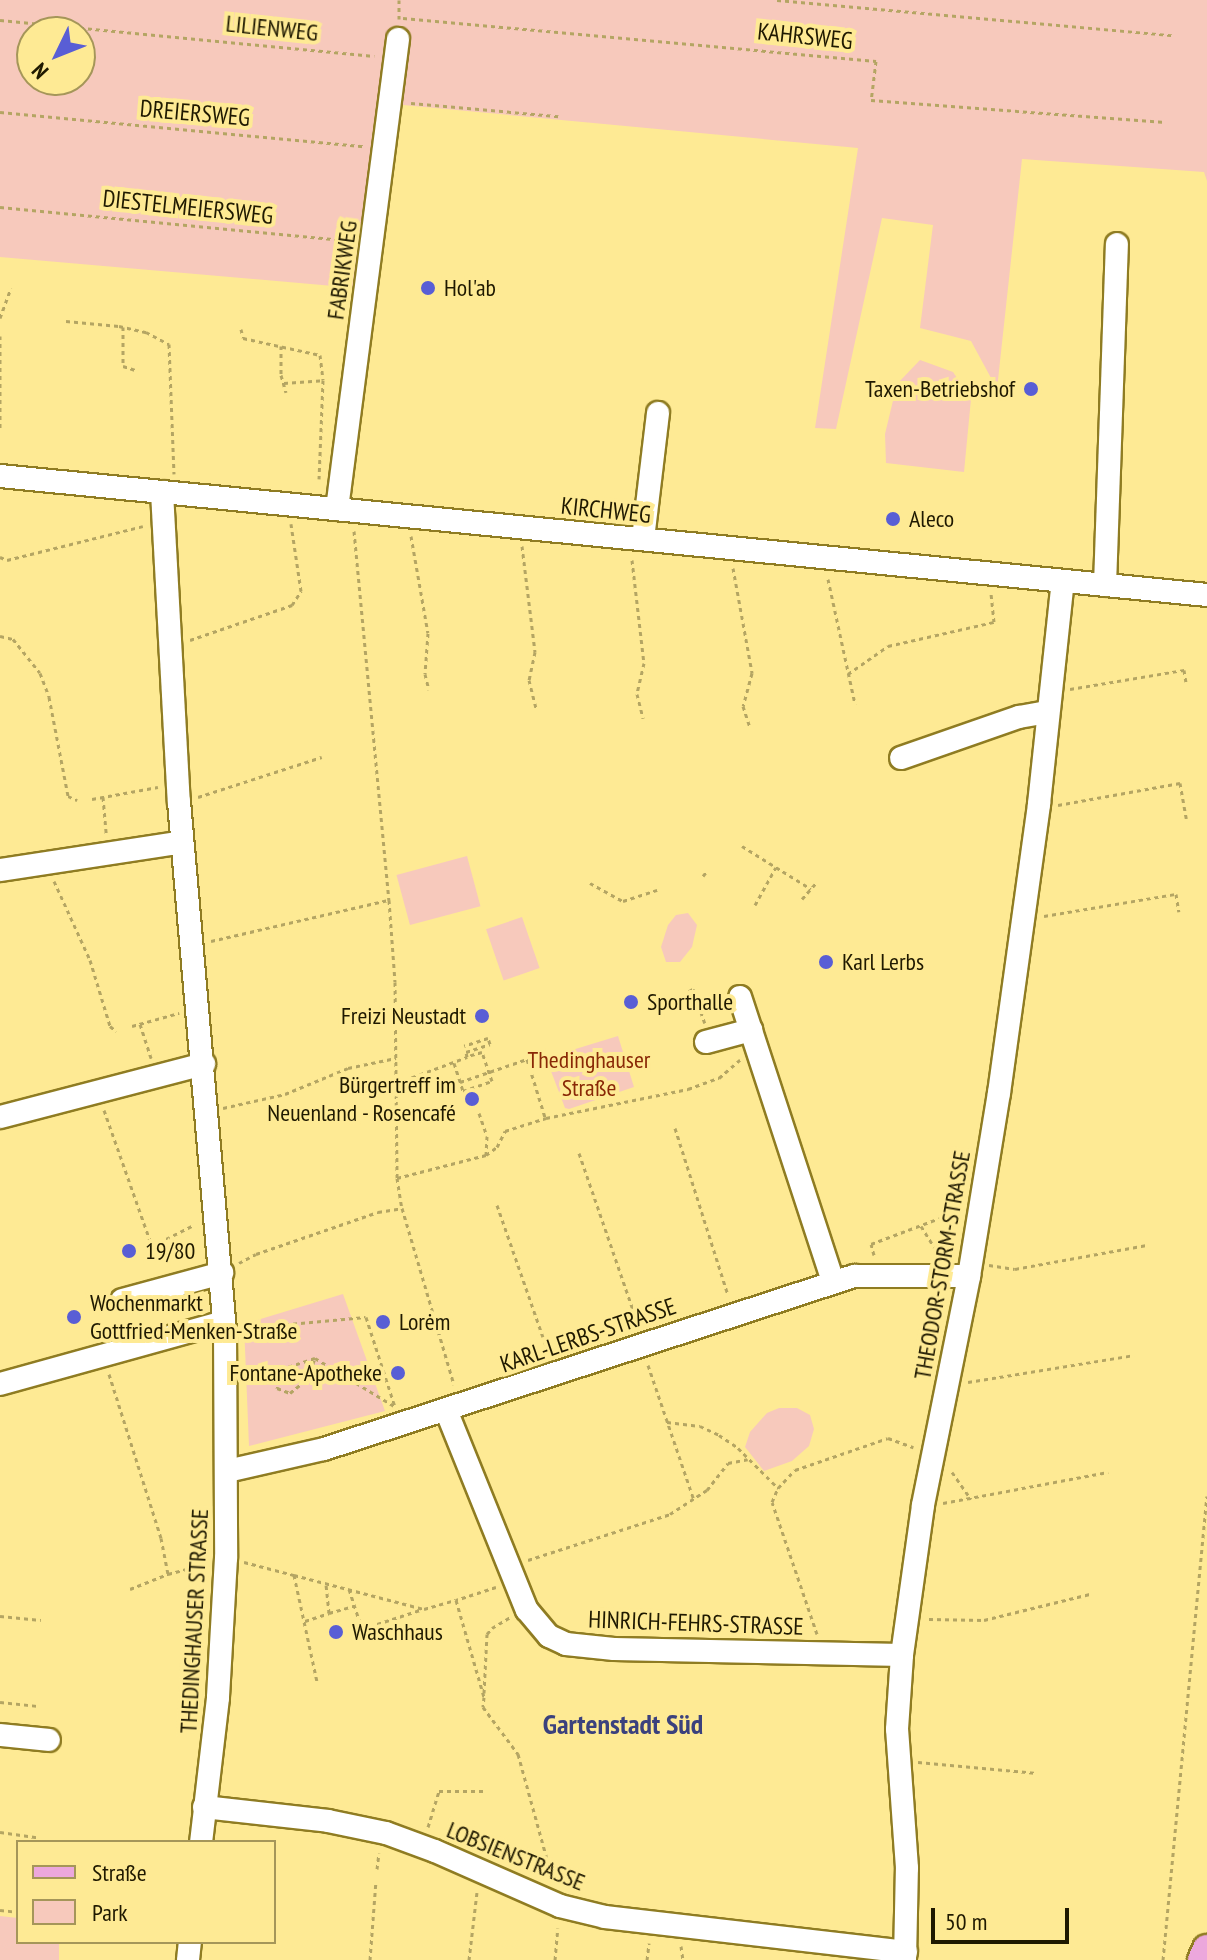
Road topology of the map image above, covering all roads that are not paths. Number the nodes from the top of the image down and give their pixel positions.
1 (398, 38) road end
2 (1117, 244) dead end
3 (658, 413) dead end
4 (0, 476) edge
5 (167, 493) junction
6 (336, 509) junction
7 (638, 539) junction
8 (1063, 581) junction
9 (1105, 585) junction
10 (1207, 595) edge
11 (1047, 712) junction
12 (901, 758) dead end
13 (182, 842) junction
14 (0, 870) edge
15 (740, 997) dead end
16 (754, 1040) junction
17 (708, 1042) road end
18 (204, 1064) junction
19 (0, 1117) edge
20 (970, 1269) junction
21 (222, 1273) junction
22 (833, 1282) junction
23 (122, 1300) dead end
24 (224, 1326) junction
25 (0, 1384) edge
26 (453, 1408) junction
27 (227, 1471) junction
28 (902, 1655) junction
29 (0, 1735) edge
30 (49, 1740) dead end
31 (204, 1807) junction
32 (201, 1840) edge
33 (1207, 1949) edge
34 (906, 1956) edge
35 (1202, 1960) edge

1 - 6 street, FABRIKWEG
2 - 9 street
3 - 7 street
4 - 5 street, KIRCHWEG
5 - 6 street, KIRCHWEG
5 - 13 street, THEDINGHAUSER STRASSE
6 - 7 street, KIRCHWEG
7 - 8 street, KIRCHWEG
8 - 9 street, KIRCHWEG
8 - 11 street, THEODOR-STORM-STRASSE
9 - 10 street, KIRCHWEG
11 - 12 street
11 - 20 street, THEODOR-STORM-STRASSE
13 - 14 street
13 - 18 street, THEDINGHAUSER STRASSE
15 - 16 street
16 - 17 street
16 - 22 street
18 - 19 street
18 - 21 street, THEDINGHAUSER STRASSE
20 - 22 street, KARL-LERBS-STRASSE
20 - 28 street, THEODOR-STORM-STRASSE
21 - 23 street
21 - 24 street, THEDINGHAUSER STRASSE
22 - 26 street, KARL-LERBS-STRASSE
24 - 25 street
24 - 27 street, THEDINGHAUSER STRASSE
26 - 27 street, KARL-LERBS-STRASSE
26 - 28 street, HINRICH-FEHRS-STRASSE
27 - 31 street, THEDINGHAUSER STRASSE
28 - 34 street, THEODOR-STORM-STRASSE
29 - 30 street
31 - 32 street, THEDINGHAUSER STRASSE
31 - 34 street, LOBSIENSTRASSE
33 - 35 main road

